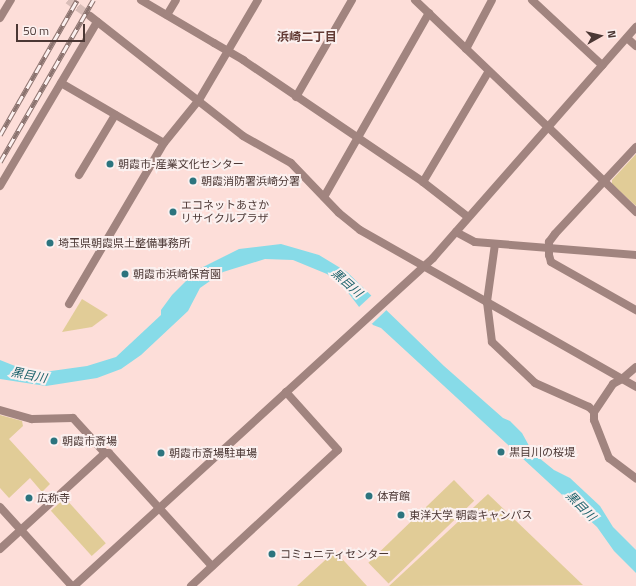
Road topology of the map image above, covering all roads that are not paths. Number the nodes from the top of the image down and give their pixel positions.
1 (11, 0) edge
2 (141, 0) edge
3 (176, 0) edge
4 (258, 0) edge
5 (352, 0) edge
6 (415, 0) edge
7 (492, 0) edge
8 (532, 0) edge
9 (429, 13) junction
10 (167, 15) junction
11 (90, 16) tunnel mouth
12 (0, 18) edge
13 (97, 22) junction
14 (636, 27) edge
15 (627, 38) junction
16 (636, 46) edge
17 (466, 49) junction
18 (602, 65) junction
19 (490, 71) junction
20 (61, 82) junction
21 (296, 97) junction
22 (199, 100) junction
23 (115, 115) junction
24 (547, 126) junction
25 (359, 139) junction
26 (164, 143) junction
27 (636, 147) edge
28 (79, 175) dead end
29 (423, 182) junction
30 (604, 182) junction
31 (0, 186) edge
32 (324, 197) junction
33 (636, 212) edge
34 (468, 217) junction
35 (456, 232) junction
36 (495, 244) junction
37 (549, 248) junction
38 (636, 255) edge
39 (425, 266) junction
40 (487, 302) junction
41 (69, 304) dead end
42 (636, 310) edge
43 (636, 367) edge
44 (622, 379) junction
45 (636, 387) edge
46 (286, 392) junction
47 (0, 410) edge
48 (594, 412) junction
49 (105, 454) junction
50 (636, 478) edge
51 (0, 507) edge
52 (158, 508) junction
53 (19, 530) junction
54 (0, 549) edge
55 (212, 566) junction
56 (73, 586) edge
57 (191, 586) edge

1 - 12 street
2 - 10 street
3 - 10 street
4 - 22 street
5 - 21 street
6 - 9 street
7 - 17 street
8 - 18 street
9 - 17 street
9 - 25 street
10 - 21 street, bridge
11 - 13 street
13 - 20 street
13 - 22 street
14 - 15 street
15 - 16 street
15 - 18 street
17 - 19 street
18 - 24 street
19 - 24 street
19 - 29 street
20 - 23 street
20 - 31 street
21 - 25 street
22 - 26 street
22 - 32 street
23 - 26 street
23 - 28 street
24 - 30 street
24 - 34 street
25 - 29 street
25 - 32 street
26 - 41 street
27 - 30 street
29 - 34 street
30 - 33 street
30 - 37 street
32 - 39 street
34 - 35 street
35 - 36 street
35 - 39 street
36 - 37 street
36 - 40 street
37 - 38 street
37 - 42 street
39 - 40 street
39 - 46 street
40 - 44 street
40 - 48 street
43 - 44 street
44 - 45 street
44 - 48 street
46 - 52 street
46 - 55 street
47 - 49 street
48 - 50 street
49 - 52 street
49 - 53 street
51 - 53 street
52 - 55 street
52 - 56 street
53 - 54 street
53 - 56 street
55 - 57 street

